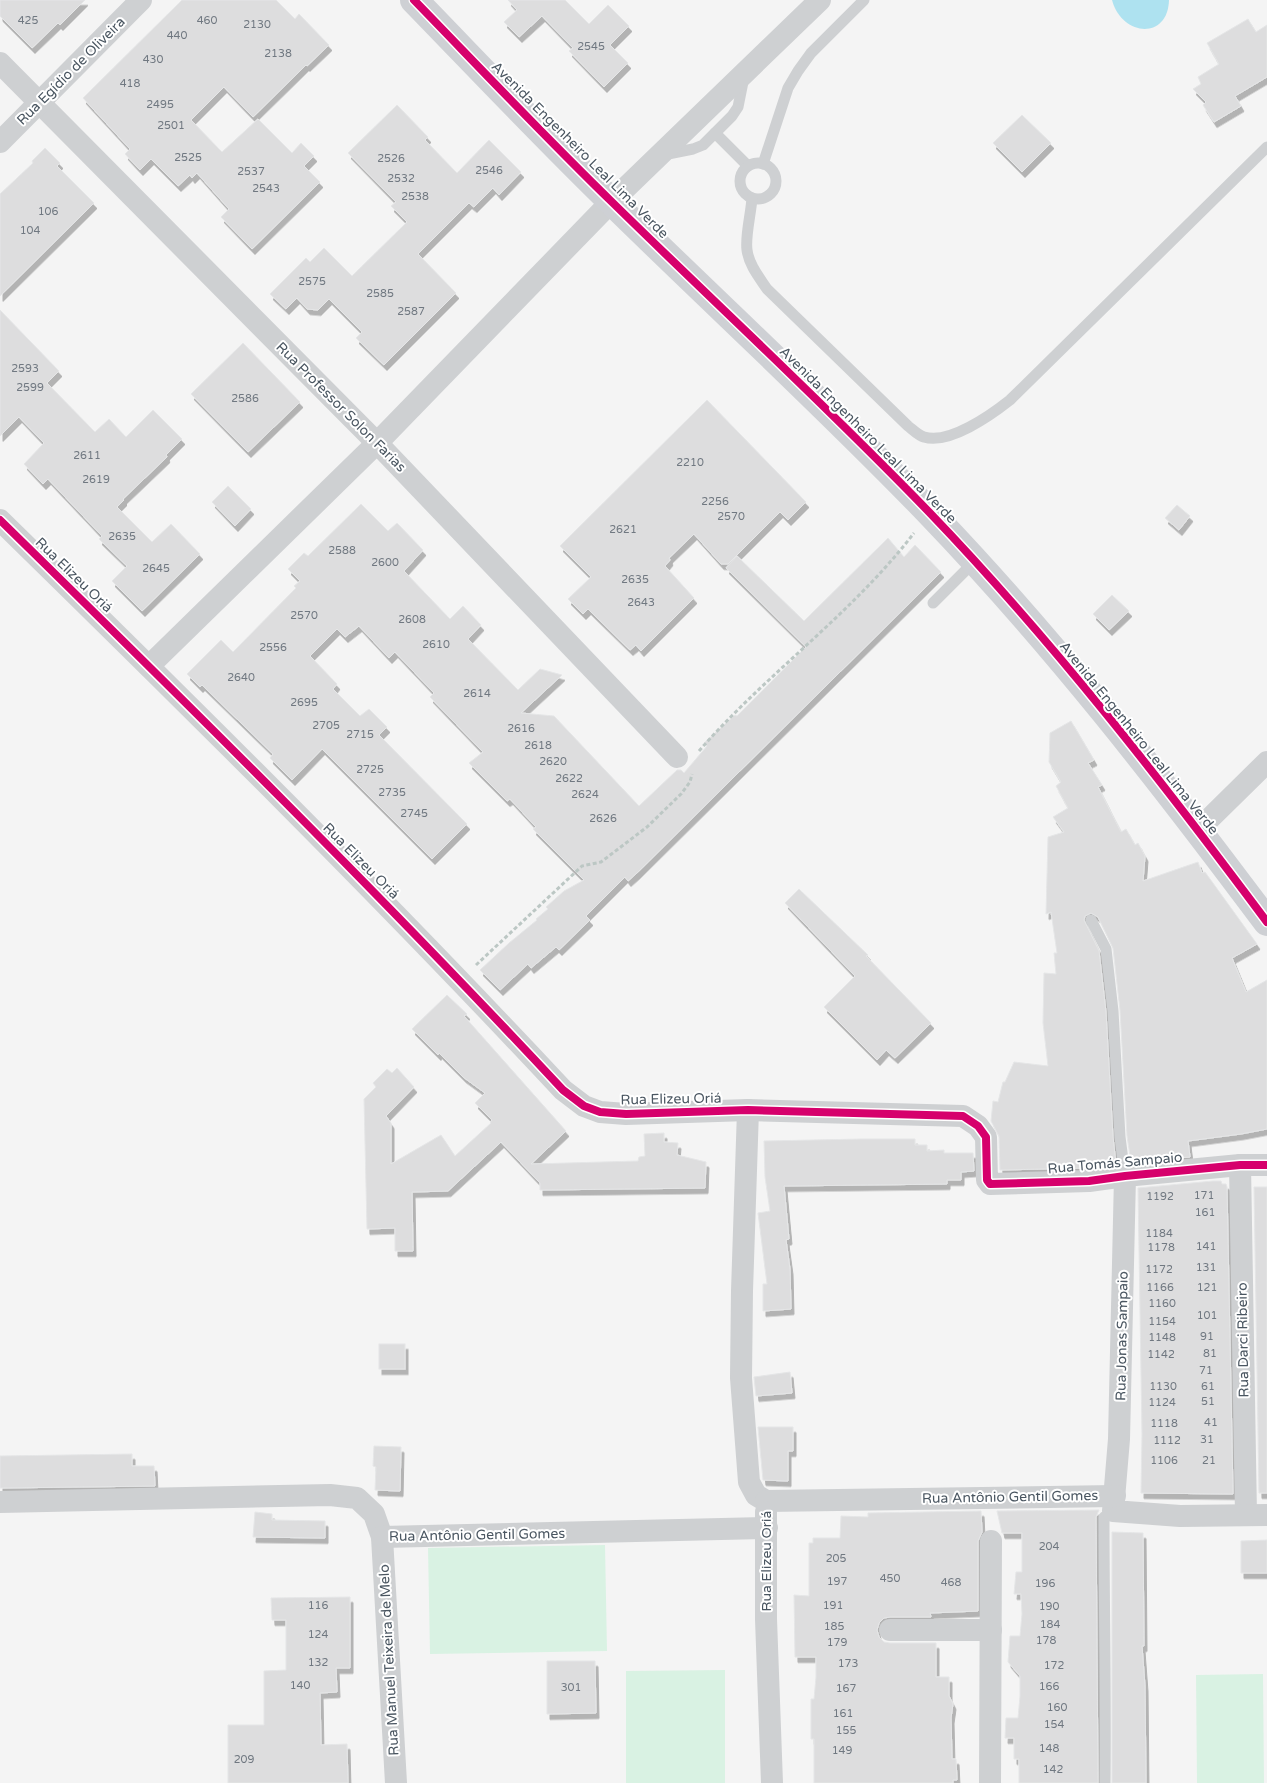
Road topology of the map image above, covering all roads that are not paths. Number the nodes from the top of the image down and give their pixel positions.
1 (141, 0) edge
2 (414, 0) edge
3 (820, 0) edge
4 (864, 0) edge
5 (0, 63) edge
6 (745, 74) junction
7 (40, 103) junction
8 (715, 132) junction
9 (0, 142) edge
10 (1267, 147) edge
11 (659, 156) junction
12 (763, 164) junction
13 (748, 166) junction
14 (752, 198) junction
15 (611, 202) junction
16 (377, 443) junction
17 (0, 520) edge
18 (974, 562) junction
19 (933, 603) dead end
20 (149, 666) junction
21 (677, 757) dead end
22 (1267, 762) edge
23 (1198, 830) junction
24 (1091, 920) dead end
25 (1267, 922) edge
26 (748, 1110) junction
27 (1240, 1165) junction
28 (1267, 1165) edge
29 (1125, 1176) junction
30 (766, 1501) junction
31 (0, 1502) edge
32 (1114, 1503) junction
33 (1257, 1515) edge
34 (766, 1528) junction
35 (382, 1537) junction
36 (991, 1541) dead end
37 (890, 1630) dead end
38 (991, 1630) junction
39 (396, 1783) edge
40 (772, 1783) edge
41 (990, 1783) edge
42 (1105, 1783) edge

1 - 7 street, Rua Egídio de Oliveira
2 - 15 street, Avenida Engenheiro Leal Lima Verde
3 - 6 street
4 - 12 lane
5 - 7 street, Rua Professor Solon Farias
6 - 8 lane
6 - 11 street
7 - 9 street, Rua Egídio de Oliveira
7 - 16 street, Rua Professor Solon Farias
8 - 11 lane
8 - 13 lane
10 - 14 lane
11 - 15 street
12 - 13 lane
12 - 14 lane
13 - 14 lane
15 - 16 street
15 - 18 street, Avenida Engenheiro Leal Lima Verde
16 - 20 street
16 - 21 street, Rua Professor Solon Farias
17 - 20 street, Rua Elizeu Oriá
18 - 19 lane
18 - 23 street, Avenida Engenheiro Leal Lima Verde
20 - 26 street, Rua Elizeu Oriá
22 - 23 street
23 - 25 street, Avenida Engenheiro Leal Lima Verde
24 - 29 lane
26 - 29 street, Rua Tomás Sampaio
26 - 30 street, Rua Elizeu Oriá
27 - 28 street, Rua Tomás Sampaio
27 - 29 street, Rua Tomás Sampaio
27 - 33 street, Rua Darci Ribeiro
29 - 32 street, Rua Jonas Sampaio
30 - 32 street, Rua Antônio Gentil Gomes
30 - 34 street, Rua Elizeu Oriá
31 - 35 street, Rua Antônio Gentil Gomes
32 - 33 street, Rua Antônio Gentil Gomes
32 - 42 lane, Rua Jonas Sampaio
34 - 35 street, Rua Antônio Gentil Gomes
34 - 40 street, Rua Elizeu Oriá
35 - 39 street, Rua Manuel Teixeira de Melo
36 - 38 street
37 - 38 street
38 - 41 street

